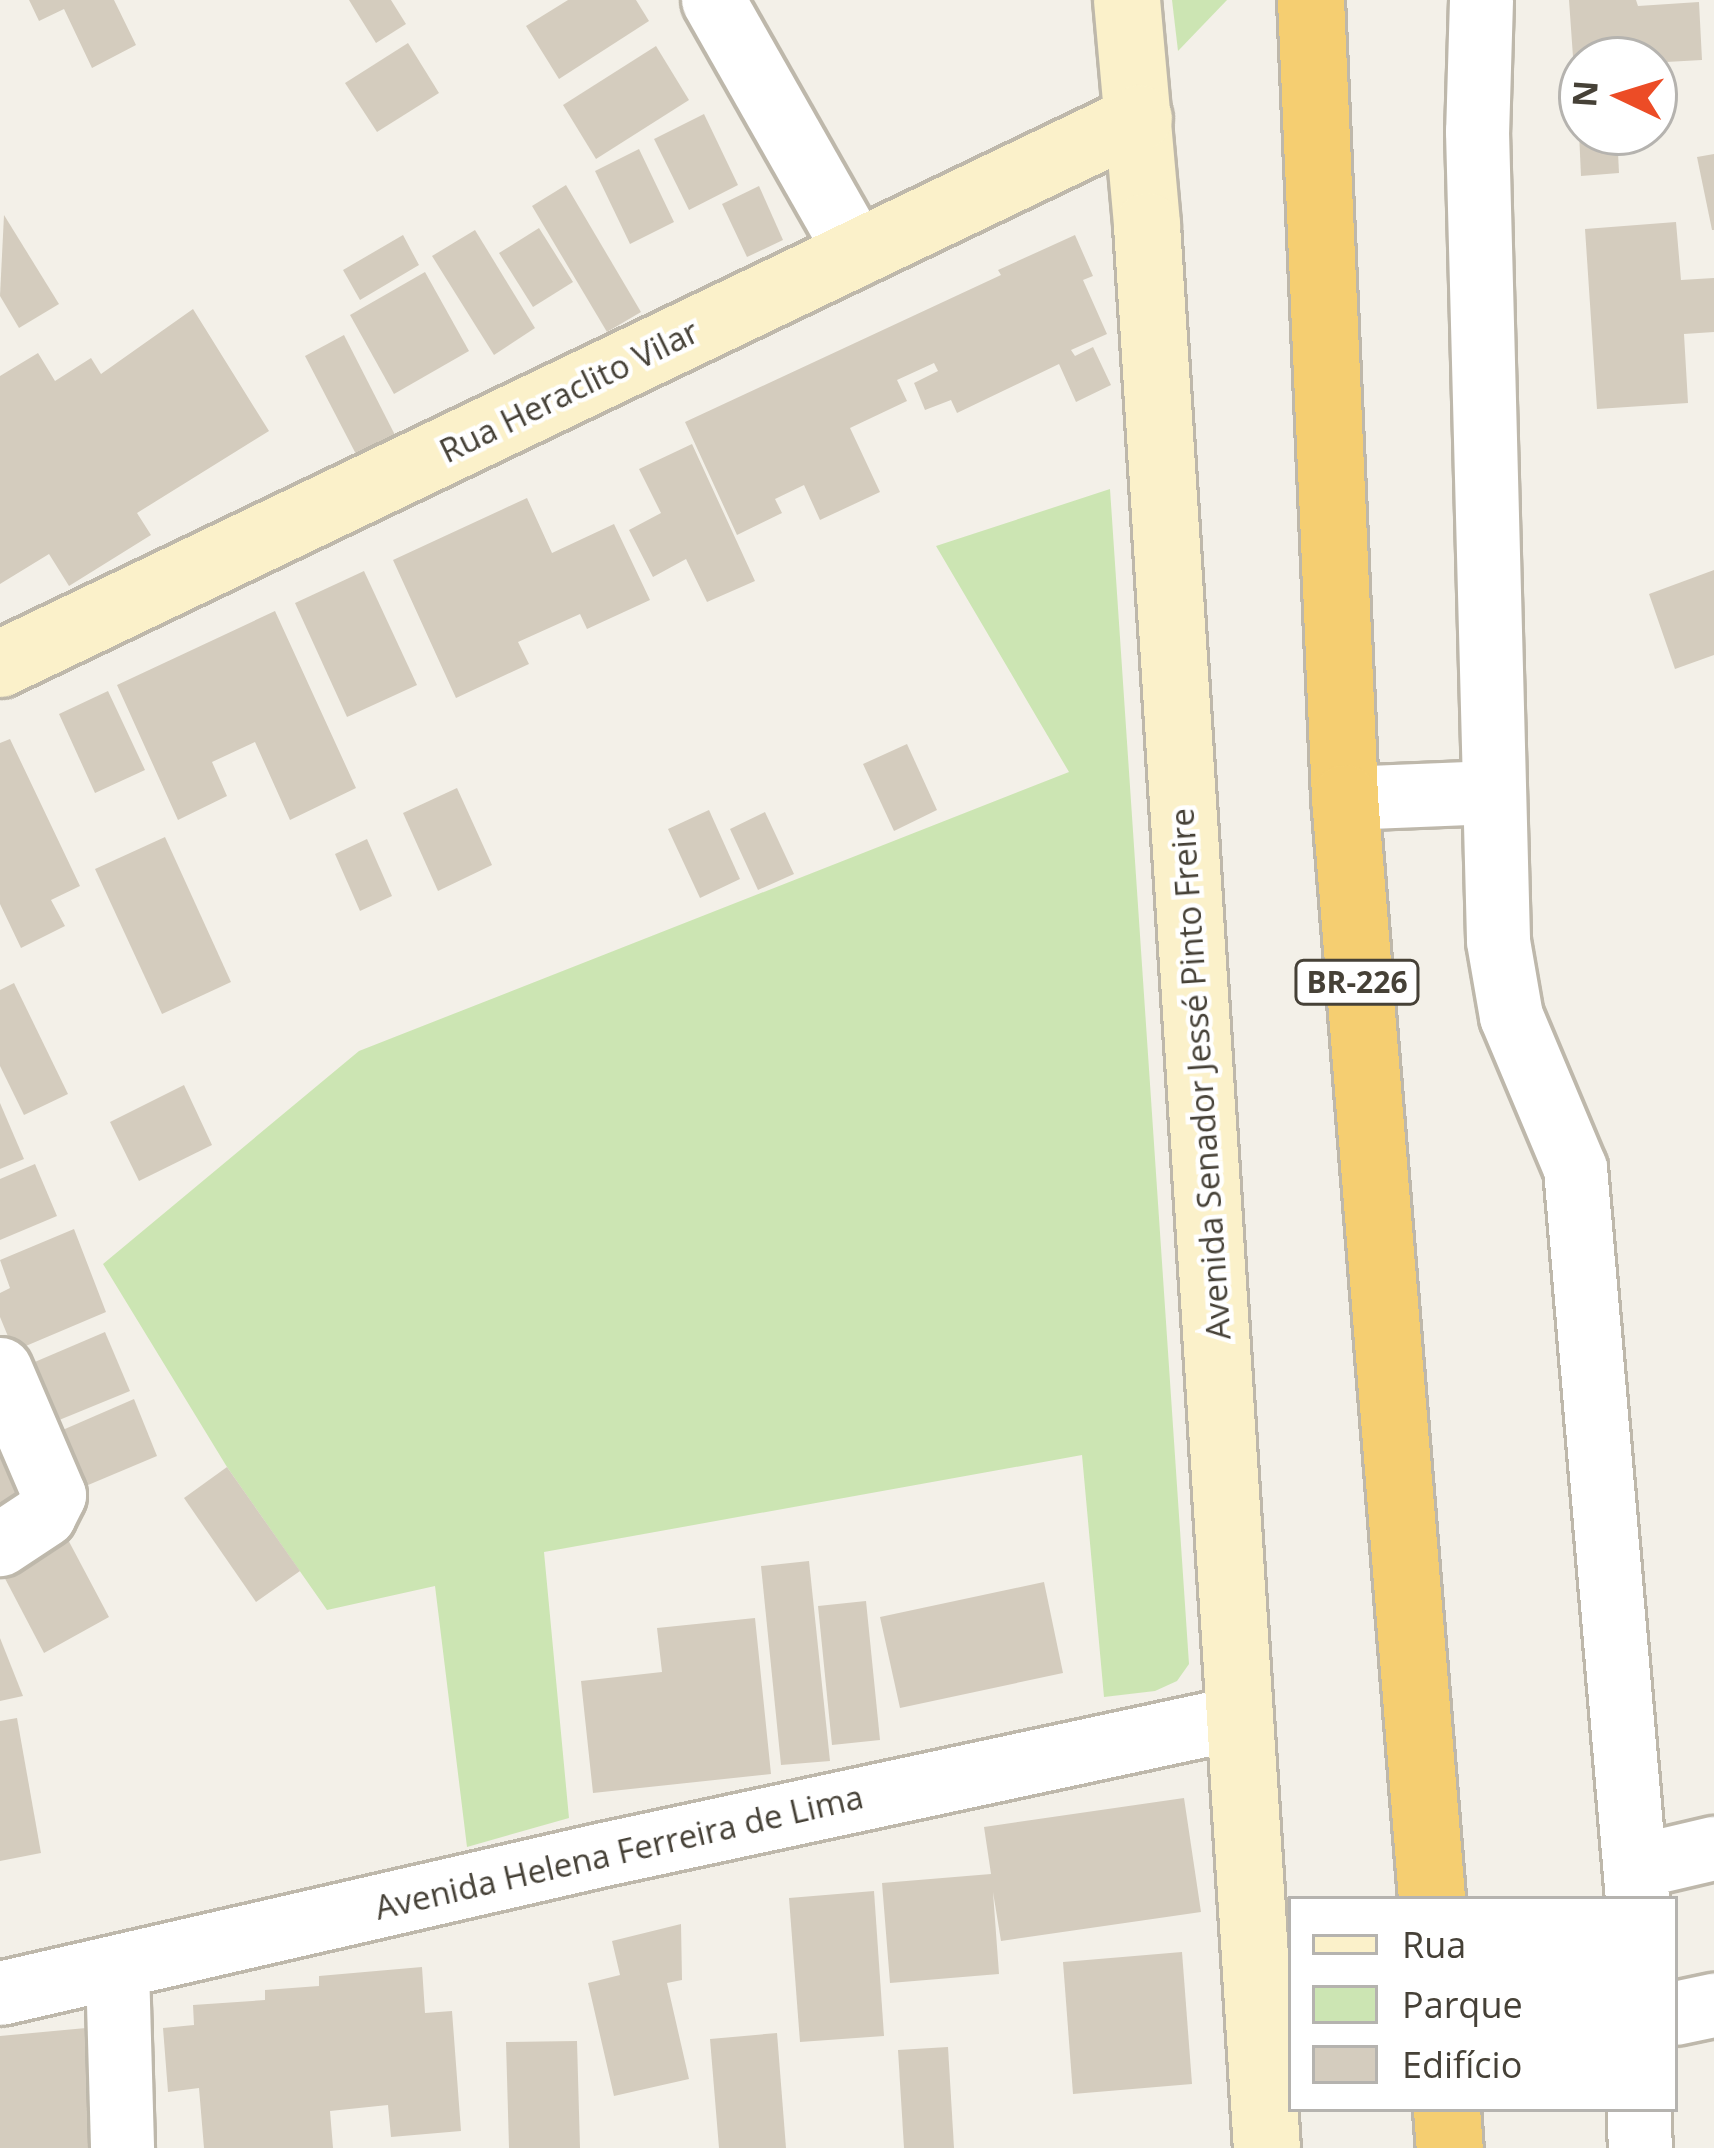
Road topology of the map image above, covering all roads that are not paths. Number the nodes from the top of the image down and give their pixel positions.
1 (713, 0) edge
2 (1126, 0) edge
3 (1311, 0) edge
4 (1480, 0) edge
5 (1138, 118) junction
6 (856, 254) junction
7 (0, 664) edge
8 (1492, 792) junction
9 (1345, 798) junction
10 (0, 1369) edge
11 (0, 1544) edge
12 (1240, 1718) junction
13 (1714, 1848) edge
14 (1637, 1882) edge
15 (1432, 1896) edge
16 (117, 1967) junction
17 (0, 1993) edge
18 (1714, 2005) edge
19 (1678, 2012) edge
20 (1448, 2112) edge
21 (1640, 2112) edge
22 (122, 2148) edge
23 (1267, 2148) edge
24 (1450, 2148) edge
25 (1640, 2148) edge

1 - 6 street
2 - 5 street, Avenida Senador Jessé Pinto Freire
3 - 9 highway, BR-226
4 - 8 street
5 - 6 street, Rua Heraclito Vilar
5 - 12 street, Avenida Senador Jessé Pinto Freire
6 - 7 street, Rua Heraclito Vilar
8 - 9 street
8 - 14 street
9 - 15 highway, BR-226
10 - 11 street
12 - 16 street, Avenida Helena Ferreira de Lima
12 - 23 street, Avenida Senador Jessé Pinto Freire
13 - 14 street
16 - 17 street, Avenida Helena Ferreira de Lima
16 - 22 street
18 - 19 street
20 - 24 highway
21 - 25 street

